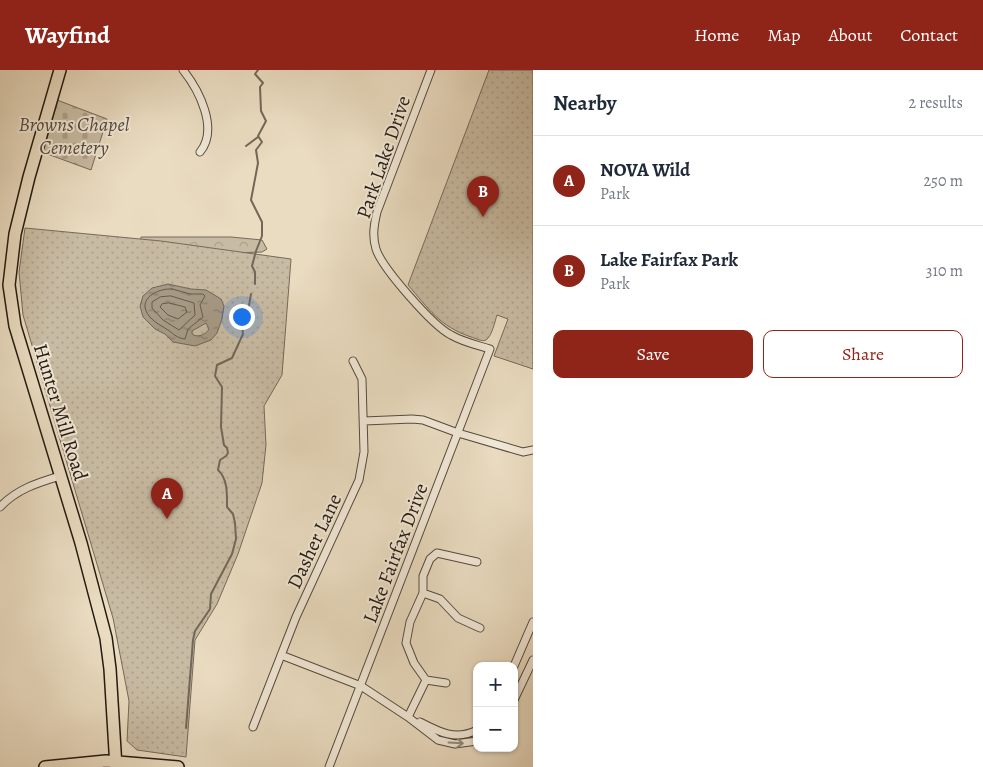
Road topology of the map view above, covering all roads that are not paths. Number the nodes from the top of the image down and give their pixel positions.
1 (60, 70) edge
2 (183, 70) edge
3 (432, 70) edge
4 (200, 152) dead end
5 (4, 285) edge
6 (490, 349) joint
7 (354, 361) dead end
8 (364, 420) junction
9 (458, 433) junction
10 (533, 450) edge
11 (60, 476) junction
12 (0, 507) edge
13 (477, 562) dead end
14 (422, 592) junction
15 (533, 622) edge
16 (480, 628) dead end
17 (280, 655) junction
18 (533, 660) edge
19 (516, 662) edge
20 (426, 680) junction
21 (446, 683) dead end
22 (361, 686) junction
23 (518, 692) edge
24 (408, 717) junction
25 (252, 728) dead end
26 (473, 731) edge
27 (473, 742) edge
28 (116, 764) edge
29 (44, 767) edge
30 (178, 767) edge
31 (329, 767) edge

1 - 5 main road, Hunter Mill Road
2 - 4 street
3 - 6 street, Park Lake Drive
5 - 11 main road, Hunter Mill Road
6 - 9 street, Lake Fairfax Drive
7 - 8 street, Dasher Lane
8 - 9 street
8 - 17 street, Dasher Lane
9 - 10 street
9 - 22 street, Lake Fairfax Drive
11 - 12 street
11 - 28 main road, Hunter Mill Road
13 - 14 street
14 - 16 street
14 - 20 street
15 - 19 street
17 - 22 street
17 - 25 street, Dasher Lane
18 - 23 street
20 - 21 street
20 - 24 street
22 - 24 street
22 - 31 street, Lake Fairfax Drive
24 - 26 street
24 -> 27 street
28 - 29 main road
28 - 30 main road

